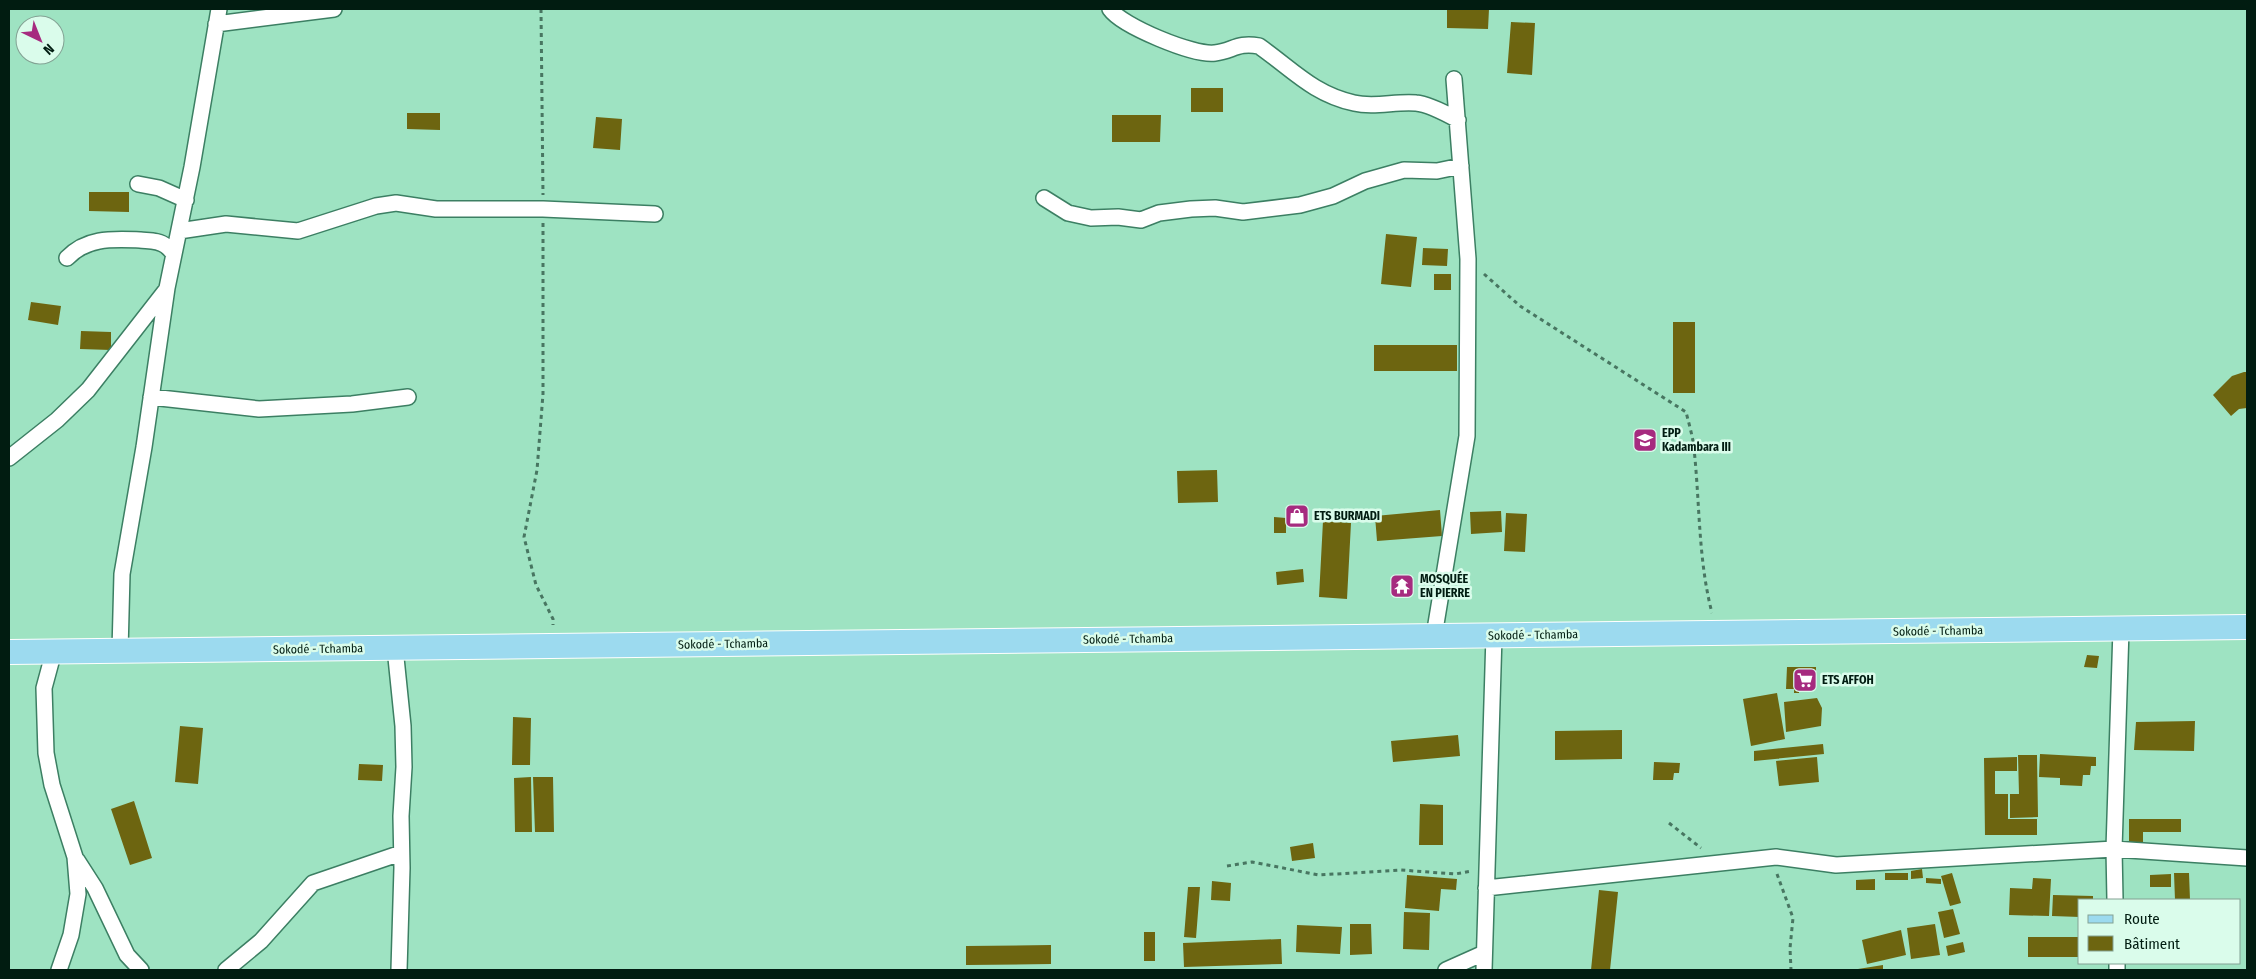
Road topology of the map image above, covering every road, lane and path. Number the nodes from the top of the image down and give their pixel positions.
1 (219, 9) edge
2 (334, 9) edge
3 (541, 9) edge
4 (1110, 9) edge
5 (216, 24) junction
6 (1454, 80) dead end
7 (1458, 120) junction
8 (1461, 166) junction
9 (138, 184) dead end
10 (1044, 198) dead end
11 (186, 200) junction
12 (543, 210) junction
13 (655, 214) dead end
14 (179, 231) junction
15 (174, 254) junction
16 (67, 258) dead end
17 (1468, 259) junction
18 (167, 288) junction
19 (151, 397) junction
20 (408, 398) dead end
21 (9, 458) edge
22 (2247, 627) edge
23 (2121, 629) junction
24 (1717, 633) junction
25 (1434, 636) junction
26 (1494, 636) junction
27 (553, 646) junction
28 (395, 648) junction
29 (120, 651) junction
30 (9, 652) edge
31 (54, 652) junction
32 (2114, 848) junction
33 (401, 853) junction
34 (74, 857) junction
35 (1776, 857) junction
36 (2247, 858) edge
37 (1486, 865) junction
38 (1227, 866) dead end
39 (1486, 888) junction
40 (2115, 899) edge
41 (1484, 953) junction
42 (59, 970) edge
43 (141, 970) edge
44 (226, 970) edge
45 (399, 970) edge
46 (1446, 970) edge
47 (1484, 970) edge
48 (1791, 970) edge

1 - 5 street
2 - 5 street
3 - 12 path
4 - 7 street
5 - 11 street
6 - 7 street
7 - 8 street
8 - 10 street
8 - 17 street
9 - 11 street
11 - 14 street
12 - 13 street
12 - 14 street
12 - 27 path
14 - 15 street
15 - 16 street
15 - 18 street
17 - 24 path
17 - 25 street
18 - 19 street
18 - 21 street
19 - 20 street
19 - 29 street
22 - 23 main road, Sokodé - Tchamba
23 - 24 main road, Sokodé - Tchamba
23 - 32 street
24 - 26 main road, Sokodé - Tchamba
25 - 26 main road, Sokodé - Tchamba
25 - 27 main road, Sokodé - Tchamba
26 - 37 street
27 - 28 main road, Sokodé - Tchamba
28 - 29 main road, Sokodé - Tchamba
28 - 33 street
29 - 31 main road, Sokodé - Tchamba
30 - 31 main road, Sokodé - Tchamba
31 - 34 street
32 - 35 street
32 - 36 street
32 - 40 street
33 - 44 street
33 - 45 street
34 - 42 street
34 - 43 street
35 - 39 street
35 - 48 path
37 - 38 path
37 - 39 street
39 - 41 street
41 - 46 street
41 - 47 street

